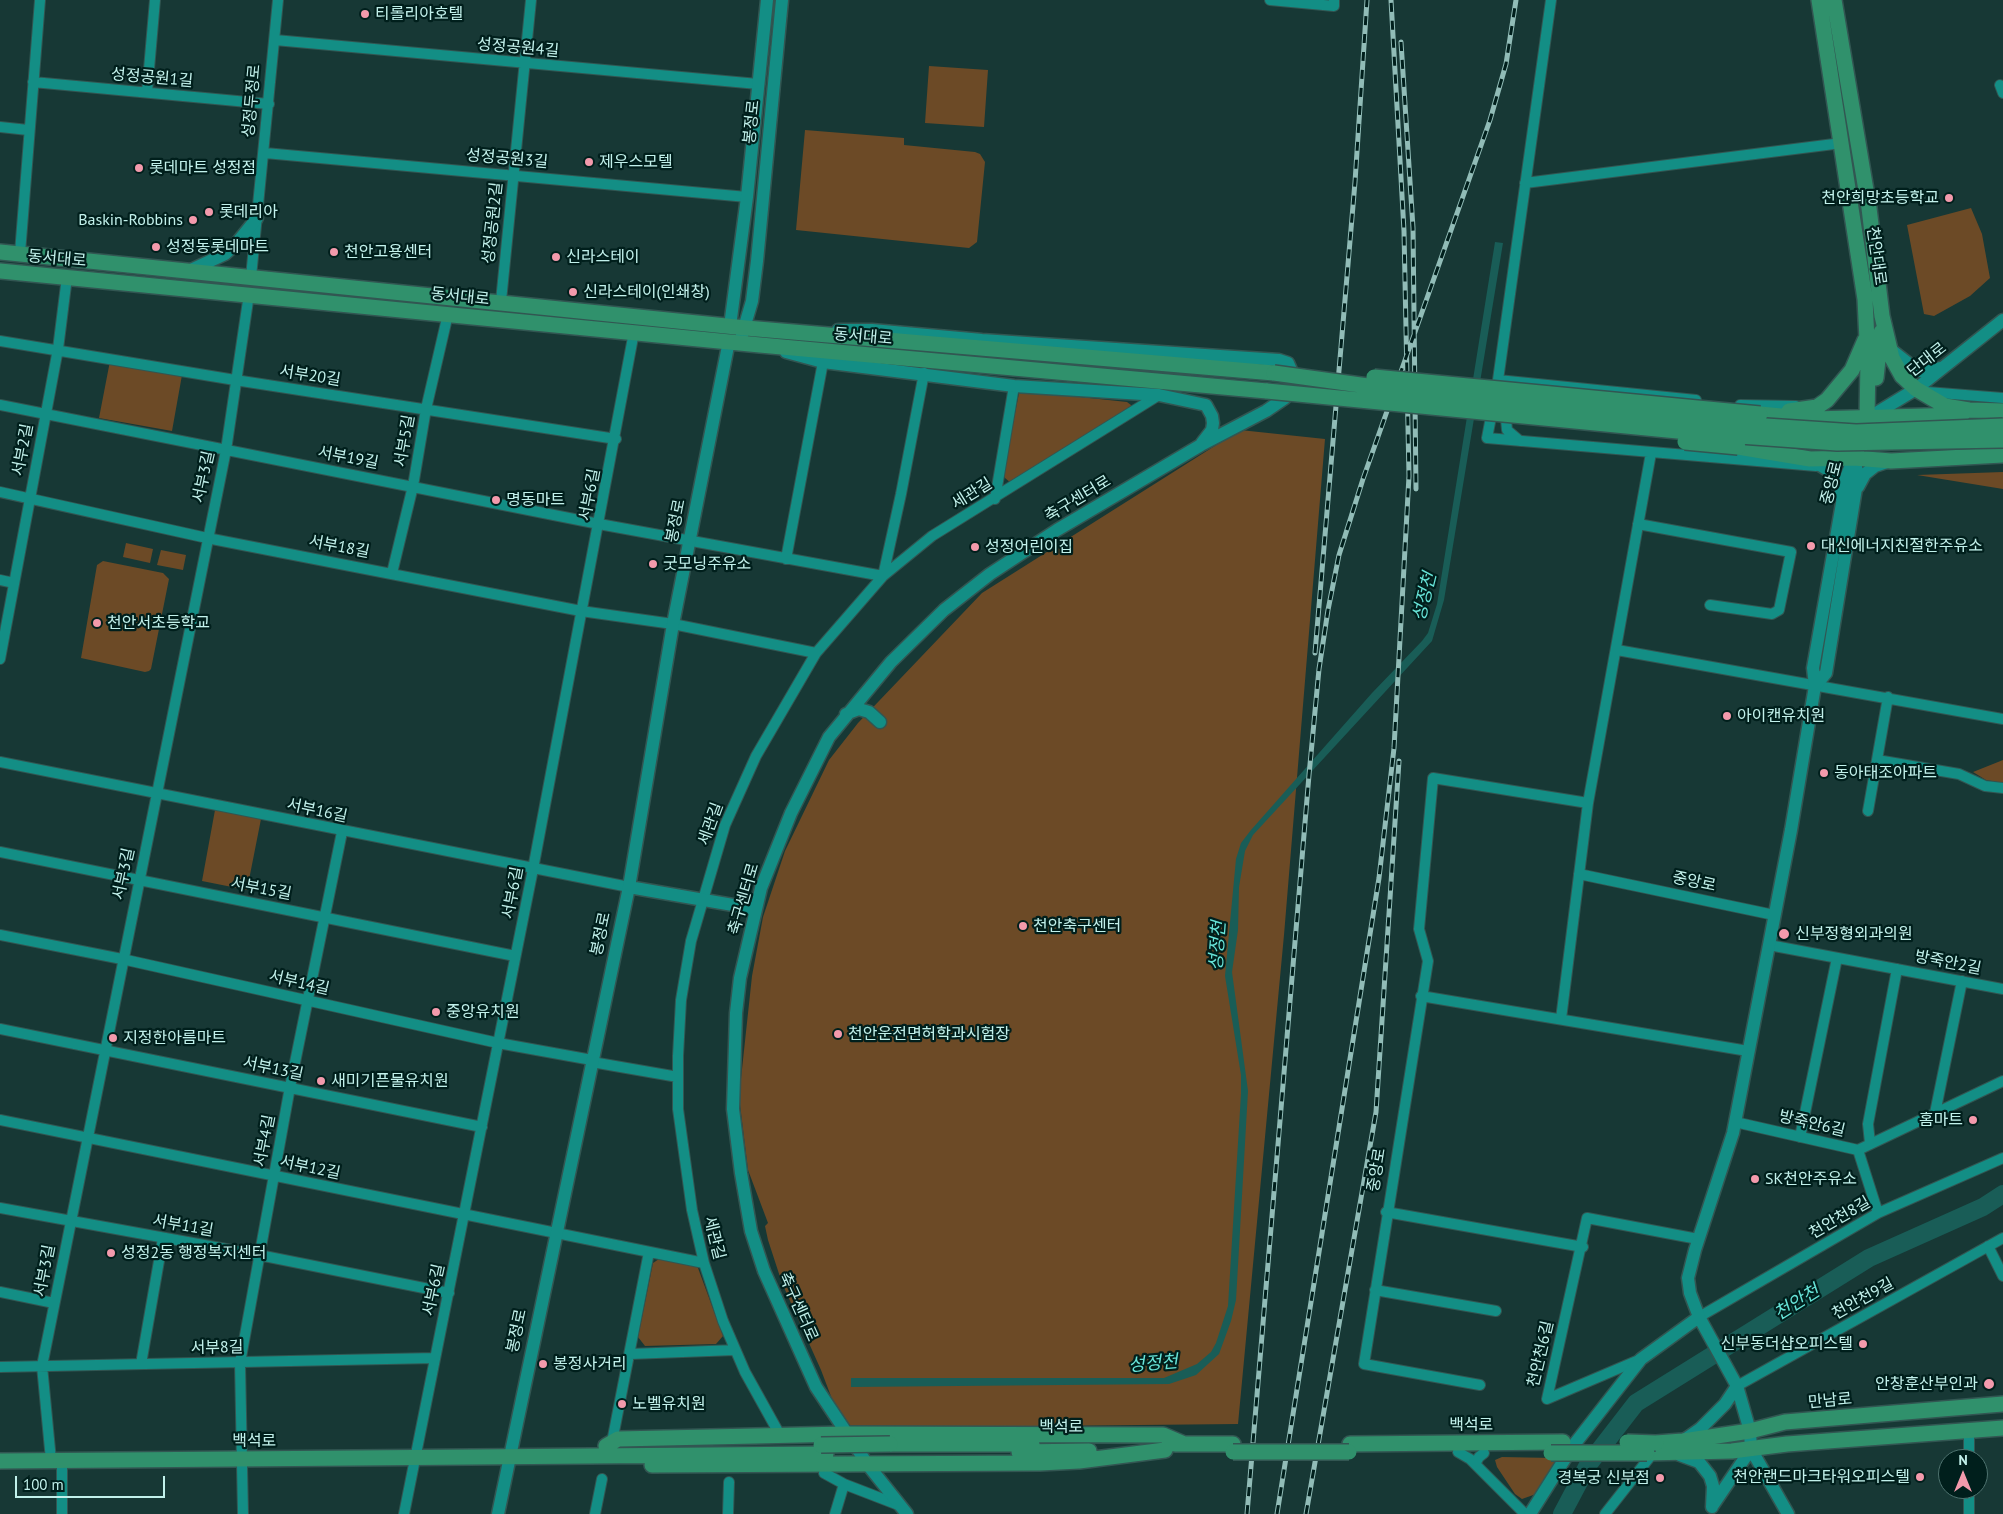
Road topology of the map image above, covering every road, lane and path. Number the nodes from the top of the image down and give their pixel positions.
1 (40, 0) edge
2 (155, 0) edge
3 (278, 0) edge
4 (531, 0) edge
5 (766, 0) edge
6 (782, 0) edge
7 (1270, 0) edge
8 (1551, 0) edge
9 (1818, 0) edge
10 (1834, 0) edge
11 (1334, 3) edge
12 (275, 40) junction
13 (526, 64) junction
14 (32, 82) junction
15 (758, 84) junction
16 (147, 92) junction
17 (269, 104) junction
18 (0, 127) edge
19 (28, 130) junction
20 (1842, 143) junction
21 (265, 153) junction
22 (513, 174) junction
23 (1525, 184) junction
24 (747, 197) junction
25 (256, 218) junction
26 (0, 252) edge
27 (20, 253) junction
28 (191, 270) junction
29 (0, 271) edge
30 (67, 277) junction
31 (252, 277) junction
32 (249, 294) junction
33 (501, 301) junction
34 (448, 314) junction
35 (1882, 316) junction
36 (2003, 320) edge
37 (730, 326) junction
38 (746, 328) junction
39 (762, 329) junction
40 (634, 332) junction
41 (1867, 334) junction
42 (0, 340) edge
43 (734, 342) junction
44 (760, 345) junction
45 (58, 349) junction
46 (1890, 349) junction
47 (823, 362) junction
48 (920, 366) junction
49 (1945, 366) junction
50 (1274, 373) junction
51 (235, 380) junction
52 (1143, 380) junction
53 (1498, 380) junction
54 (1527, 383) junction
55 (1014, 386) junction
56 (1916, 389) junction
57 (1158, 395) junction
58 (2003, 398) edge
59 (0, 405) edge
60 (1504, 407) junction
61 (1817, 407) junction
62 (426, 410) junction
63 (2003, 412) edge
64 (1760, 414) junction
65 (45, 415) junction
66 (1867, 419) junction
67 (2003, 426) edge
68 (616, 438) junction
69 (2003, 440) edge
70 (1520, 441) junction
71 (1201, 445) junction
72 (226, 450) junction
73 (1651, 453) junction
74 (2003, 455) edge
75 (1854, 458) junction
76 (1891, 461) junction
77 (1816, 463) junction
78 (413, 486) junction
79 (0, 492) edge
80 (1855, 494) junction
81 (28, 498) junction
82 (995, 499) junction
83 (1841, 512) junction
84 (599, 524) junction
85 (1638, 524) junction
86 (207, 538) junction
87 (690, 542) junction
88 (786, 559) junction
89 (392, 573) junction
90 (882, 576) junction
91 (0, 580) edge
92 (14, 583) junction
93 (1710, 605) dead end
94 (582, 611) junction
95 (673, 624) junction
96 (1617, 650) junction
97 (816, 653) junction
98 (0, 659) edge
99 (1815, 686) junction
100 (1888, 698) junction
101 (846, 714) junction
102 (2003, 719) edge
103 (880, 722) dead end
104 (1877, 760) junction
105 (0, 762) edge
106 (2003, 788) edge
107 (156, 794) junction
108 (1588, 803) junction
109 (1868, 811) dead end
110 (342, 832) junction
111 (0, 852) edge
112 (533, 869) junction
113 (1579, 874) junction
114 (138, 880) junction
115 (629, 887) junction
116 (702, 900) junction
117 (756, 909) junction
118 (1774, 915) junction
119 (326, 917) junction
120 (0, 935) edge
121 (1769, 945) junction
122 (515, 956) junction
123 (1837, 958) junction
124 (122, 959) junction
125 (1897, 969) junction
126 (1962, 981) junction
127 (2003, 989) edge
128 (1421, 996) junction
129 (308, 1001) junction
130 (1561, 1020) junction
131 (0, 1029) edge
132 (498, 1043) junction
133 (104, 1049) junction
134 (1748, 1051) junction
135 (592, 1061) junction
136 (678, 1078) junction
137 (2003, 1081) edge
138 (290, 1087) junction
139 (1935, 1113) junction
140 (0, 1120) edge
141 (1735, 1122) junction
142 (482, 1127) junction
143 (86, 1137) junction
144 (1800, 1137) junction
145 (1870, 1143) junction
146 (1858, 1150) junction
147 (2003, 1158) edge
148 (274, 1176) junction
149 (0, 1208) edge
150 (1386, 1212) junction
151 (1878, 1213) junction
152 (464, 1216) junction
153 (70, 1222) junction
154 (556, 1233) junction
155 (163, 1238) junction
156 (2003, 1238) edge
157 (1698, 1239) junction
158 (1988, 1246) junction
159 (1583, 1247) junction
160 (649, 1252) junction
161 (259, 1255) junction
162 (704, 1263) junction
163 (2003, 1276) edge
164 (1375, 1290) junction
165 (0, 1292) edge
166 (449, 1293) junction
167 (54, 1303) junction
168 (1496, 1311) dead end
169 (1701, 1322) junction
170 (735, 1350) junction
171 (630, 1354) junction
172 (435, 1358) junction
173 (1641, 1359) junction
174 (240, 1363) junction
175 (141, 1364) junction
176 (0, 1366) edge
177 (42, 1366) junction
178 (1480, 1384) dead end
179 (1737, 1386) junction
180 (2003, 1404) edge
181 (1830, 1419) junction
182 (2003, 1428) edge
183 (1969, 1430) junction
184 (1750, 1431) junction
185 (846, 1434) junction
186 (780, 1435) junction
187 (1683, 1441) junction
188 (1832, 1441) junction
189 (1184, 1444) junction
190 (607, 1448) junction
191 (1233, 1448) junction
192 (1350, 1448) junction
193 (891, 1449) junction
194 (1652, 1449) junction
195 (1751, 1449) junction
196 (1969, 1449) edge
197 (1165, 1450) junction
198 (1670, 1453) junction
199 (509, 1456) junction
200 (242, 1458) junction
201 (415, 1458) junction
202 (1480, 1458) junction
203 (56, 1460) junction
204 (0, 1461) edge
205 (868, 1465) junction
206 (824, 1473) dead end
207 (602, 1479) dead end
208 (729, 1482) dead end
209 (844, 1484) junction
210 (1969, 1499) edge
211 (905, 1510) edge
212 (1710, 1510) edge
213 (62, 1514) edge
214 (243, 1514) edge
215 (404, 1514) edge
216 (498, 1514) edge
217 (595, 1514) edge
218 (728, 1514) edge
219 (836, 1514) edge
220 (1526, 1514) edge
221 (1530, 1514) edge
222 (1605, 1514) edge
223 (1788, 1514) edge
224 (1969, 1514) edge

1 - 14 street
2 - 16 street
3 - 12 street, 성정두정로
4 - 13 street, 성정공원2길
5 - 15 street, 봉정로
6 - 38 street, 봉정로
7 - 11 street
8 - 23 street
9 - 20 main road, 천안대로
10 - 35 main road, 천안대로
12 - 13 street, 성정공원4길
12 - 17 street, 성정두정로
13 - 15 street, 성정공원4길
13 - 22 street, 성정공원2길
14 - 16 street, 성정공원1길
14 - 19 street
15 - 24 street, 봉정로
16 - 17 street, 성정공원1길
17 - 21 street, 성정두정로
18 - 19 street
19 - 27 street
20 - 23 street
20 - 41 main road, 천안대로
21 - 22 street, 성정공원3길
21 - 25 street, 성정두정로
22 - 24 street, 성정공원3길
22 - 33 street, 성정공원2길
23 - 53 street
24 - 37 street, 봉정로
25 - 28 street
25 - 31 street, 성정두정로
26 - 27 main road, 동서대로
27 - 28 main road, 동서대로
28 - 31 main road, 동서대로
29 - 30 main road, 동서대로
30 - 32 main road, 동서대로
30 - 45 street, 서부2길
31 - 32 main road, 성정두정로
31 - 33 main road, 동서대로
32 - 34 main road, 동서대로
32 - 51 street, 서부3길
33 - 37 main road, 동서대로
34 - 40 main road, 동서대로
34 - 62 street, 서부5길
35 - 46 main road
35 - 66 main road
36 - 49 street, 단대로
37 - 38 main road, 동서대로
37 - 43 main road, 봉정로
38 - 39 main road, 동서대로
38 - 43 street, 봉정로
39 - 50 main road, 동서대로
39 - 71 street, 축구센터로
40 - 43 main road, 동서대로
40 - 68 street, 서부6길
41 - 61 main road
41 - 66 main road, 천안대로
42 - 45 street, 서부20길
43 - 44 main road, 동서대로
43 - 87 street, 봉정로
44 - 47 street
44 - 48 main road, 동서대로
45 - 51 street, 서부20길
45 - 65 street, 서부2길
46 - 49 street
46 - 56 main road
47 - 48 street
47 - 88 street
48 - 52 main road, 동서대로
48 - 55 street
48 - 90 street
49 - 56 street, 단대로
50 - 64 main road, bridge
50 - 67 main road, bridge
51 - 62 street, 서부20길
51 - 72 street, 서부3길
52 - 69 main road, bridge
52 - 77 main road, bridge
53 - 54 street
53 - 60 street
53 - 70 street, 중앙로
54 - 60 street
54 - 61 street
55 - 57 street
55 - 82 street
56 - 58 street
56 - 63 main road
56 - 66 street, 단대로
57 - 71 street
57 - 82 street, 세관길
59 - 65 street, 서부19길
60 - 70 street
61 - 64 main road
62 - 68 street, 서부20길
62 - 78 street, 서부5길
63 - 66 main road
64 - 66 main road
65 - 72 street, 서부19길
65 - 81 street, 서부2길
66 - 75 main road, 천안대로
68 - 84 street, 서부6길
70 - 73 street, 중앙로
71 - 101 street, 축구센터로
72 - 78 street, 서부19길
72 - 86 street, 서부3길
73 - 77 street, 중앙로
73 - 85 street
74 - 76 main road
75 - 76 main road
75 - 77 main road
75 - 80 street, 중앙로
75 - 83 street, 중앙로
76 - 80 street
77 - 83 street
78 - 84 street, 서부19길
78 - 89 street, 서부5길
79 - 81 street, 서부18길
80 - 99 street, 중앙로
81 - 86 street, 서부18길
81 - 92 street, 서부2길
82 - 90 street, 세관길
83 - 99 street, 중앙로
84 - 87 street, 서부19길
84 - 94 street, 서부6길
85 - 93 street
85 - 96 street
86 - 89 street, 서부18길
86 - 107 street, 서부3길
87 - 88 street, 서부19길
87 - 95 street, 봉정로
88 - 90 street, 서부19길
89 - 94 street, 서부18길
90 - 97 street, 세관길
91 - 92 street
92 - 98 street, 서부2길
94 - 95 street, 서부18길
94 - 112 street, 서부6길
95 - 97 street, 서부18길
95 - 115 street, 봉정로
96 - 99 street
96 - 108 street
97 - 116 street, 세관길
99 - 100 street
99 - 118 street, 중앙로
100 - 102 street
100 - 104 street
101 - 103 street
101 - 117 street, 축구센터로
104 - 106 street
104 - 109 street
105 - 107 street, 서부16길
107 - 110 street, 서부16길
107 - 114 street, 서부3길
108 - 113 street
108 - 128 street, 중앙로
110 - 112 street, 서부16길
110 - 119 street, 서부4길
111 - 114 street, 서부15길
112 - 115 street, 서부16길
112 - 122 street, 서부6길
113 - 118 street, 중앙로
113 - 130 street
114 - 119 street, 서부15길
114 - 124 street, 서부3길
115 - 116 street
115 - 135 street, 봉정로
116 - 117 street
116 - 136 street, 세관길
117 - 185 street, 축구센터로
118 - 121 street, 중앙로
119 - 122 street, 서부15길
119 - 129 street, 서부4길
120 - 124 street, 서부14길
121 - 123 street, 방죽안2길
121 - 134 street, 중앙로
122 - 132 street, 서부6길
123 - 125 street, 방죽안2길
123 - 144 street
124 - 129 street, 서부14길
124 - 133 street, 서부3길
125 - 126 street, 방죽안2길
125 - 145 street
126 - 127 street, 방죽안2길
126 - 139 street
128 - 130 street
128 - 150 street, 중앙로
129 - 132 street, 서부14길
129 - 138 street, 서부4길
130 - 134 street
131 - 133 street, 서부13길
132 - 135 street, 서부14길
132 - 142 street, 서부6길
133 - 138 street, 서부13길
133 - 143 street, 서부3길
134 - 141 street, 중앙로
135 - 136 street, 서부14길
135 - 154 street, 봉정로
136 - 162 street, 세관길
137 - 139 street, 방죽안6길
138 - 142 street, 서부13길
138 - 148 street, 서부4길
139 - 145 street, 방죽안6길
140 - 143 street, 서부12길
141 - 144 street, 방죽안6길
141 - 157 street, 중앙로
142 - 152 street, 서부6길
143 - 148 street, 서부12길
143 - 153 street, 서부3길
144 - 146 street, 방죽안6길
145 - 146 street, 방죽안6길
146 - 151 street
147 - 151 street, 천안천8길
148 - 152 street, 서부12길
148 - 161 street, 서부4길
149 - 153 street, 서부11길
150 - 159 street, 중앙로
150 - 164 street
151 - 169 street, 천안천8길
152 - 154 street, 서부12길
152 - 166 street, 서부6길
153 - 155 street, 서부11길
153 - 167 street, 서부3길
154 - 160 street, 서부12길
154 - 199 street, 봉정로
155 - 161 street, 서부11길
155 - 175 street
156 - 158 street, 천안천9길
157 - 159 street, 천안천6길
157 - 169 street, 중앙로
158 - 163 street
158 - 179 street, 천안천9길
159 - 173 street, 천안천6길
160 - 162 street, 서부12길
160 - 171 street
161 - 166 street, 서부11길
161 - 174 street, 서부4길
162 - 170 street, 세관길
164 - 168 street
164 - 178 street
165 - 167 street
166 - 172 street, 서부6길
167 - 177 street, 서부3길
169 - 173 street, 천안천6길
169 - 179 street, 중앙로
170 - 171 street
170 - 186 street, 세관길
171 - 190 street
172 - 174 street, 서부8길
172 - 201 street, 서부6길
173 - 221 street, 천안천6길
174 - 175 street, 서부8길
174 - 200 street, 서부4길
175 - 177 street, 서부8길
176 - 177 street, 서부8길
177 - 203 street, 서부3길
179 - 184 street
179 - 187 street
180 - 181 main road, 만남로
181 - 184 main road, 만남로
181 - 188 main road
182 - 183 main road
183 - 188 main road
183 - 196 street
184 - 187 main road
184 - 195 street
185 - 186 main road
185 - 189 main road
185 - 205 street, 축구센터로
186 - 190 main road
187 - 194 main road
188 - 195 main road
189 - 191 main road, 백석로
189 - 193 main road, 백석로
190 - 193 main road, 백석로
190 - 199 main road, 백석로
190 - 205 main road
191 - 192 main road, bridge
191 - 197 main road, 백석로
192 - 194 main road, 백석로, bridge
192 - 202 main road, 백석로
193 - 197 main road, 백석로
194 - 198 main road
194 - 202 main road, 백석로, bridge
194 - 222 street
195 - 198 main road
195 - 212 street
195 - 223 street
197 - 205 main road
198 - 212 street
199 - 201 main road, 백석로
199 - 216 street, 봉정로
200 - 201 main road, 백석로
200 - 203 main road, 백석로
200 - 214 street, 서부4길
201 - 215 street, 서부6길
202 - 220 street
203 - 204 main road, 백석로
203 - 213 street, 서부3길
205 - 211 street, 축구센터로
206 - 209 street
207 - 217 street
208 - 218 street
209 - 211 street
209 - 219 street
210 - 224 street

